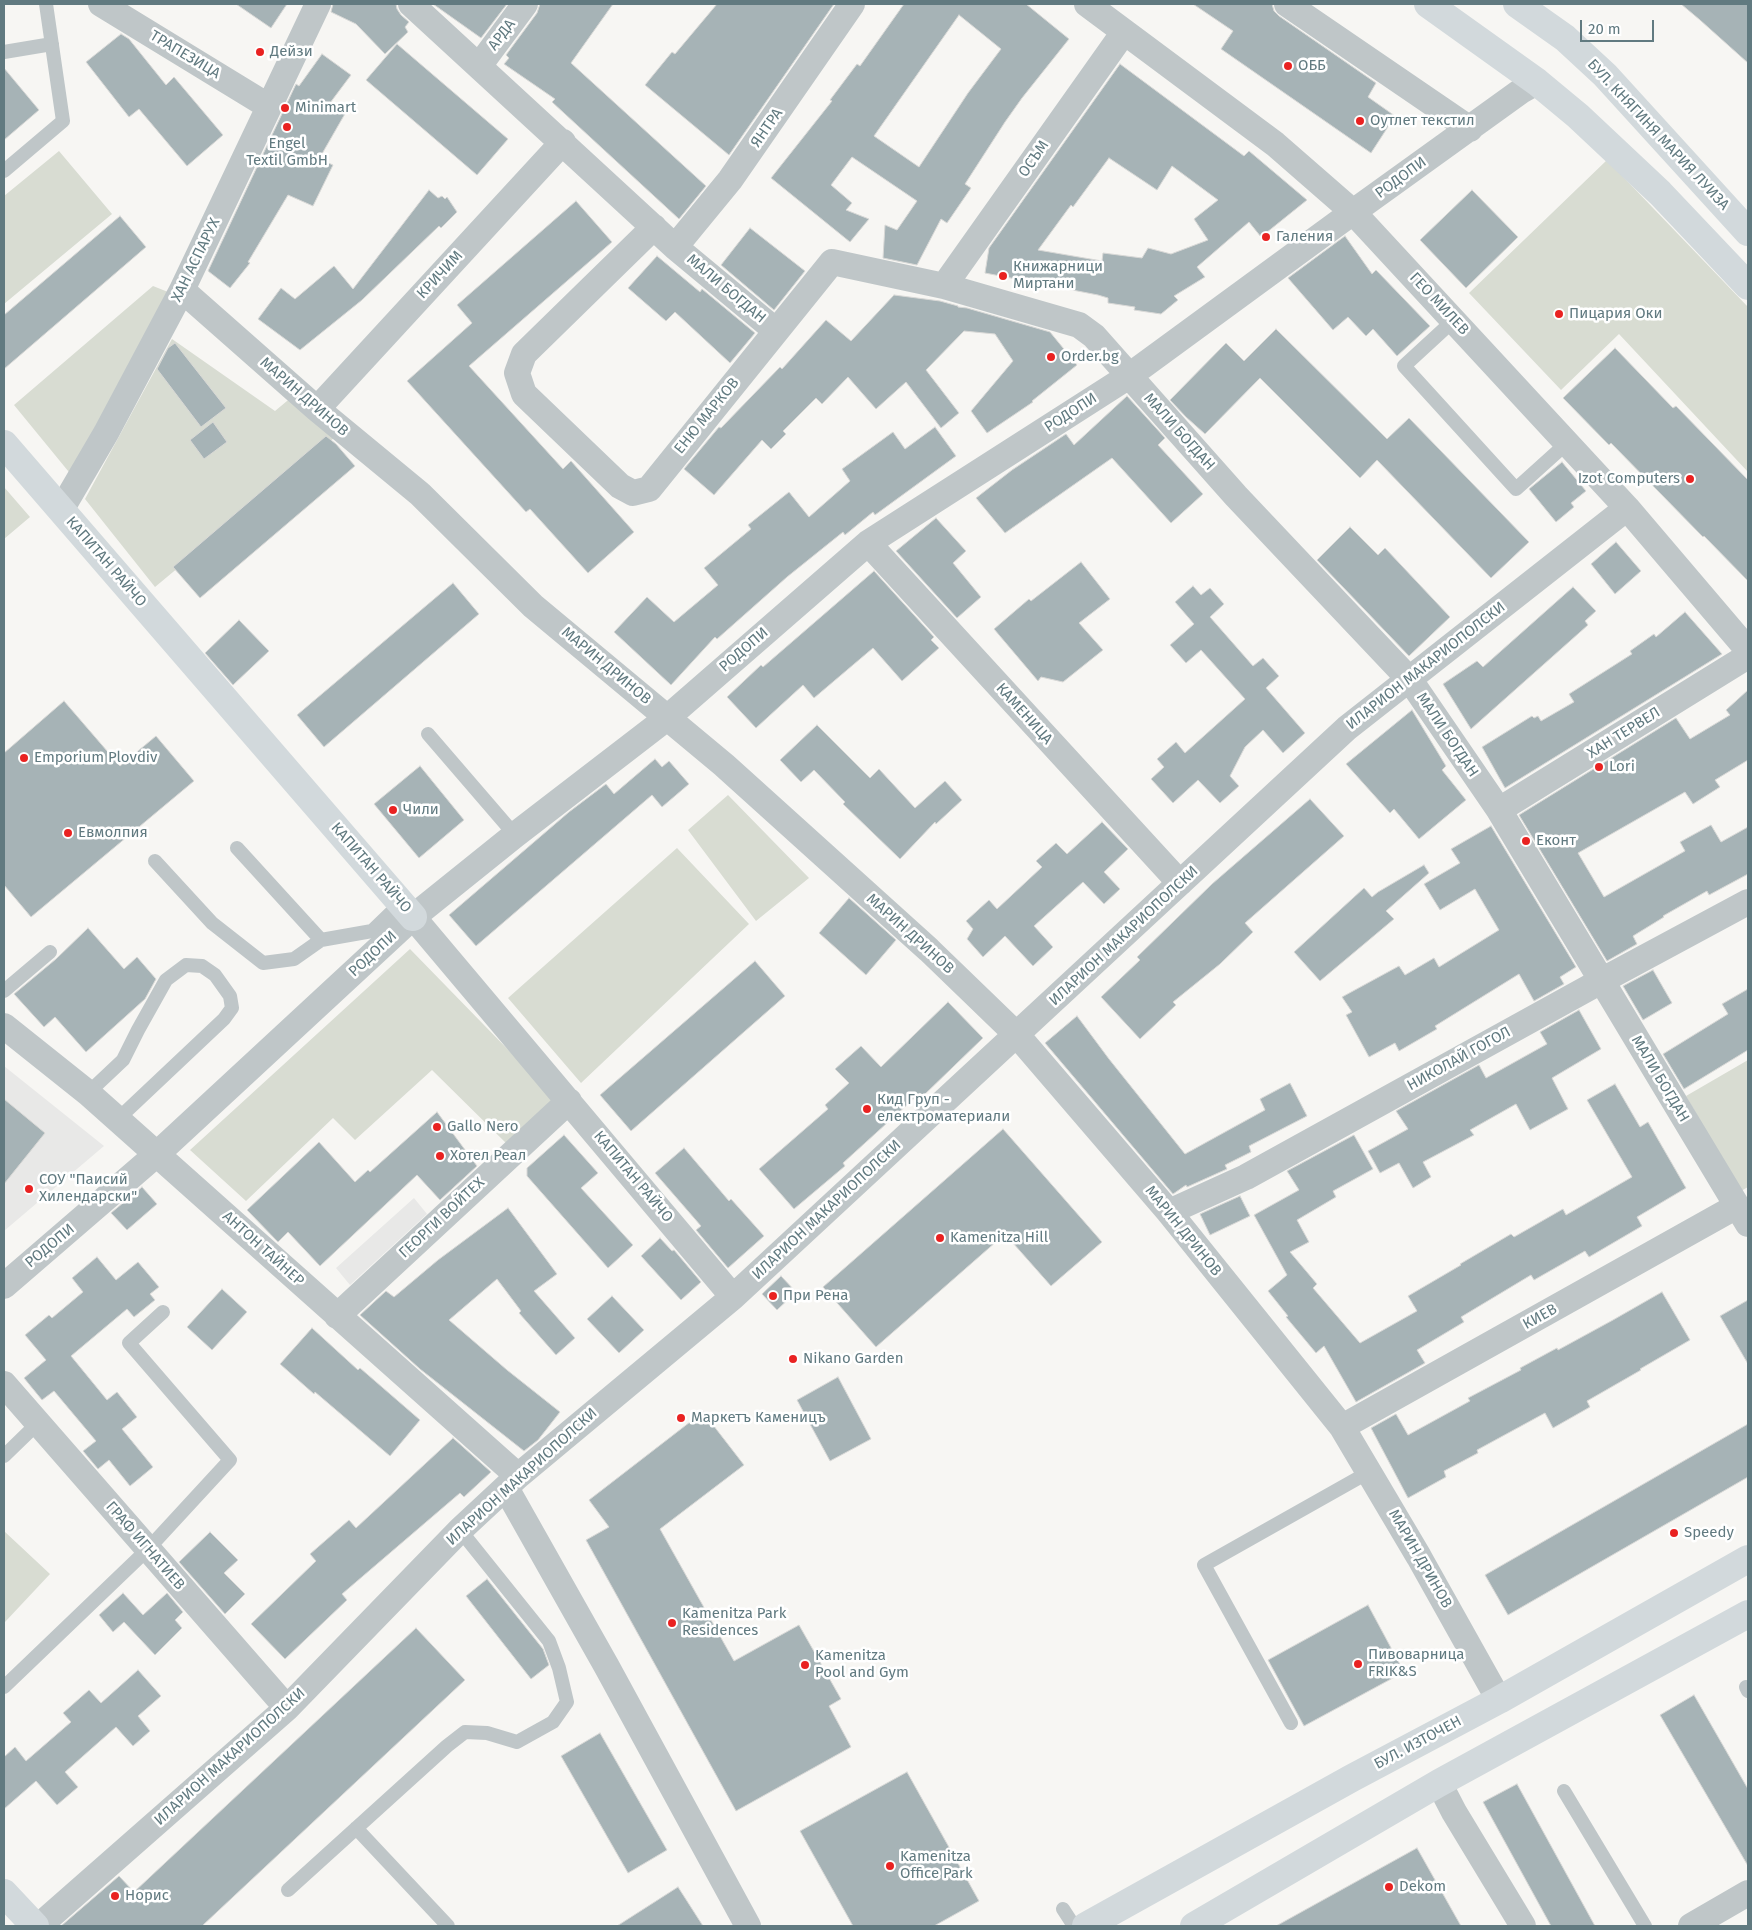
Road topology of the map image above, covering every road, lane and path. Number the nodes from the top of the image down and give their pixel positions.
1 (46, 4) edge
2 (101, 4) edge
3 (318, 4) edge
4 (411, 4) edge
5 (525, 4) edge
6 (852, 4) edge
7 (1087, 4) edge
8 (1287, 4) edge
9 (1428, 4) edge
10 (1517, 4) edge
11 (1124, 32) junction
12 (52, 44) junction
13 (4, 52) edge
14 (479, 66) junction
15 (1537, 82) junction
16 (268, 106) junction
17 (1470, 129) junction
18 (562, 142) junction
19 (4, 172) edge
20 (1353, 212) junction
21 (654, 227) junction
22 (1748, 232) edge
23 (675, 246) junction
24 (944, 286) junction
25 (1748, 286) edge
26 (182, 290) junction
27 (1454, 320) junction
28 (775, 330) junction
29 (1129, 376) junction
30 (317, 409) junction
31 (1567, 443) junction
32 (4, 444) edge
33 (1627, 508) junction
34 (61, 510) junction
35 (868, 543) junction
36 (1748, 650) edge
37 (1748, 656) edge
38 (1410, 680) junction
39 (667, 718) junction
40 (428, 734) dead end
41 (1499, 810) junction
42 (515, 835) junction
43 (237, 848) dead end
44 (155, 861) dead end
45 (1180, 884) junction
46 (1748, 902) edge
47 (407, 910) junction
48 (320, 940) junction
49 (50, 952) dead end
50 (1601, 981) junction
51 (4, 991) edge
52 (4, 1026) edge
53 (1017, 1035) junction
54 (88, 1093) junction
55 (569, 1101) junction
56 (118, 1119) junction
57 (157, 1154) junction
58 (1745, 1210) edge
59 (1169, 1212) junction
60 (4, 1286) edge
61 (733, 1297) junction
62 (163, 1312) dead end
63 (337, 1316) junction
64 (4, 1384) edge
65 (38, 1423) junction
66 (1342, 1427) junction
67 (4, 1456) edge
68 (1369, 1472) junction
69 (512, 1482) junction
70 (460, 1530) junction
71 (148, 1549) junction
72 (1748, 1559) edge
73 (1748, 1614) edge
74 (4, 1687) edge
75 (1499, 1700) junction
76 (287, 1708) junction
77 (1291, 1723) dead end
78 (1439, 1783) junction
79 (1564, 1791) dead end
80 (356, 1828) junction
81 (288, 1890) dead end
82 (4, 1893) edge
83 (1748, 1893) edge
84 (1064, 1909) dead end
85 (37, 1926) edge
86 (448, 1926) edge
87 (748, 1926) edge
88 (1074, 1926) edge
89 (1086, 1926) edge
90 (1194, 1926) edge
91 (1523, 1926) edge
92 (1645, 1926) edge
93 (1691, 1926) edge

1 - 12 lane
2 - 16 street, ТРАПЕЗИЦА
3 - 16 street, ХАН АСПАРУХ
4 - 14 street, МАЛИ БОГДАН
5 - 14 street, АРДА
6 - 23 street, ЯНТРА
7 - 11 street, ГЕО МИЛЕВ
8 - 17 street
9 - 15 main road
10 - 22 main road, БУЛ. КНЯГИНЯ МАРИЯ ЛУИЗА
11 - 20 street, ГЕО МИЛЕВ
11 - 24 street, ОСЪМ
12 - 13 lane
12 - 19 lane
14 - 18 street, МАЛИ БОГДАН
15 - 17 street, РОДОПИ
15 - 25 main road
16 - 26 street, ХАН АСПАРУХ
17 - 20 street, РОДОПИ
18 - 21 street, МАЛИ БОГДАН
18 - 30 street, КРИЧИМ
20 - 27 street, ГЕО МИЛЕВ
20 - 29 street, РОДОПИ
21 - 23 street, МАЛИ БОГДАН
21 - 28 street, ЕНЮ МАРКОВ
23 - 28 street, МАЛИ БОГДАН
24 - 28 street, МАЛИ БОГДАН
24 - 29 street, МАЛИ БОГДАН
26 - 30 street, МАРИН ДРИНОВ
26 - 34 street, ХАН АСПАРУХ
27 - 31 street, ГЕО МИЛЕВ
27 - 31 lane
29 - 35 street, РОДОПИ
29 - 38 street, МАЛИ БОГДАН
30 - 39 street, МАРИН ДРИНОВ
31 - 33 street, ГЕО МИЛЕВ
32 - 34 main road, КАПИТАН РАЙЧО
33 - 36 street, ГЕО МИЛЕВ
33 - 38 street, ИЛАРИОН МАКАРИОПОЛСКИ
34 - 47 main road, КАПИТАН РАЙЧО
35 - 39 street, РОДОПИ
35 - 45 street, КАМЕНИЦА
37 - 41 street, ХАН ТЕРВЕЛ
38 - 41 street, МАЛИ БОГДАН
38 - 45 street, ИЛАРИОН МАКАРИОПОЛСКИ
39 - 42 street, РОДОПИ
39 - 53 street, МАРИН ДРИНОВ
40 - 42 lane
41 - 50 street, МАЛИ БОГДАН
42 - 47 street, РОДОПИ
43 - 48 lane
44 - 48 lane
45 - 53 street, ИЛАРИОН МАКАРИОПОЛСКИ
46 - 50 street, НИКОЛАЙ ГОГОЛ
47 - 48 lane
47 - 55 street, КАПИТАН РАЙЧО
47 - 57 street, РОДОПИ
49 - 51 lane
50 - 58 street, МАЛИ БОГДАН
50 - 59 street, НИКОЛАЙ ГОГОЛ
52 - 54 street, АНТОН ТАЙНЕР
53 - 59 street, МАРИН ДРИНОВ
53 - 61 street, ИЛАРИОН МАКАРИОПОЛСКИ
54 - 56 street, АНТОН ТАЙНЕР
54 - 56 lane
55 - 61 street, КАПИТАН РАЙЧО
55 - 63 street, ГЕОРГИ ВОЙТЕХ
56 - 57 street, АНТОН ТАЙНЕР
57 - 60 street, РОДОПИ
57 - 63 street, АНТОН ТАЙНЕР
58 - 66 street, КИЕВ
59 - 66 street, МАРИН ДРИНОВ
61 - 69 street, ИЛАРИОН МАКАРИОПОЛСКИ
62 - 71 lane
63 - 69 street, АНТОН ТАЙНЕР
64 - 65 street, ГРАФ ИГНАТИЕВ
65 - 67 lane
65 - 71 street, ГРАФ ИГНАТИЕВ
66 - 68 street, МАРИН ДРИНОВ
68 - 75 street, МАРИН ДРИНОВ
68 - 77 lane
69 - 70 street, ИЛАРИОН МАКАРИОПОЛСКИ
69 - 87 street, АНТОН ТАЙНЕР
70 - 76 street, ИЛАРИОН МАКАРИОПОЛСКИ
70 - 80 lane
71 - 74 lane
71 - 76 street, ГРАФ ИГНАТИЕВ
72 - 75 main road, БУЛ. ИЗТОЧЕН
73 - 78 main road
75 - 89 main road, БУЛ. ИЗТОЧЕН
76 - 85 street, ИЛАРИОН МАКАРИОПОЛСКИ
78 - 90 main road
78 - 91 street
79 - 92 lane
80 - 81 lane
80 - 86 lane
82 - 85 main road
83 - 93 street
84 - 88 lane

